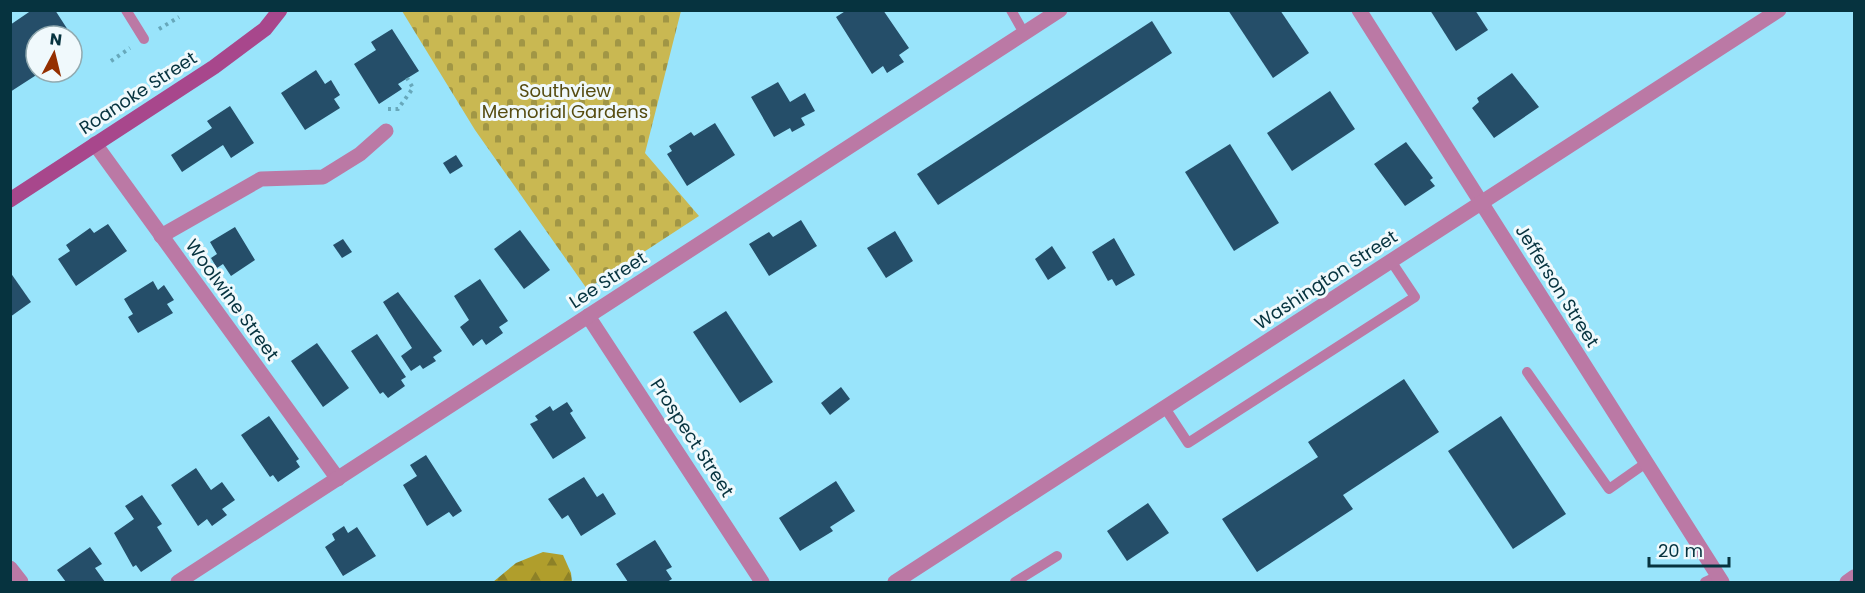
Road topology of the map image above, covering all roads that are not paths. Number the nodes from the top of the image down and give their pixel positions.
1 (126, 10) edge
2 (280, 10) edge
3 (1011, 10) edge
4 (1060, 10) edge
5 (1359, 10) edge
6 (1779, 10) edge
7 (1024, 33) junction
8 (144, 39) dead end
9 (386, 131) dead end
10 (95, 144) junction
11 (10, 200) edge
12 (1482, 203) junction
13 (161, 236) junction
14 (1391, 261) junction
15 (588, 316) junction
16 (1527, 372) dead end
17 (1165, 408) junction
18 (1646, 463) junction
19 (338, 479) junction
20 (1057, 556) dead end
21 (10, 568) edge
22 (1854, 577) edge
23 (1715, 580) edge
24 (21, 582) edge
25 (178, 582) edge
26 (762, 582) edge
27 (895, 582) edge
28 (1015, 582) edge
29 (1847, 582) edge

1 - 8 lane
2 - 10 main road, Roanoke Street
3 - 7 lane
4 - 7 street, Lee Street
5 - 12 street, Jefferson Street
6 - 12 street, Washington Street
7 - 15 street, Lee Street
9 - 13 street
10 - 11 main road, Roanoke Street
10 - 13 street, Woolwine Street
12 - 14 street, Washington Street
12 - 18 street, Jefferson Street
13 - 19 street, Woolwine Street
14 - 17 street, Washington Street
14 - 17 lane
15 - 19 street, Lee Street
15 - 26 street, Prospect Street
16 - 18 lane
17 - 27 street, Washington Street
18 - 23 street, Jefferson Street
19 - 25 street, Lee Street
20 - 28 lane
21 - 24 street
22 - 29 street

